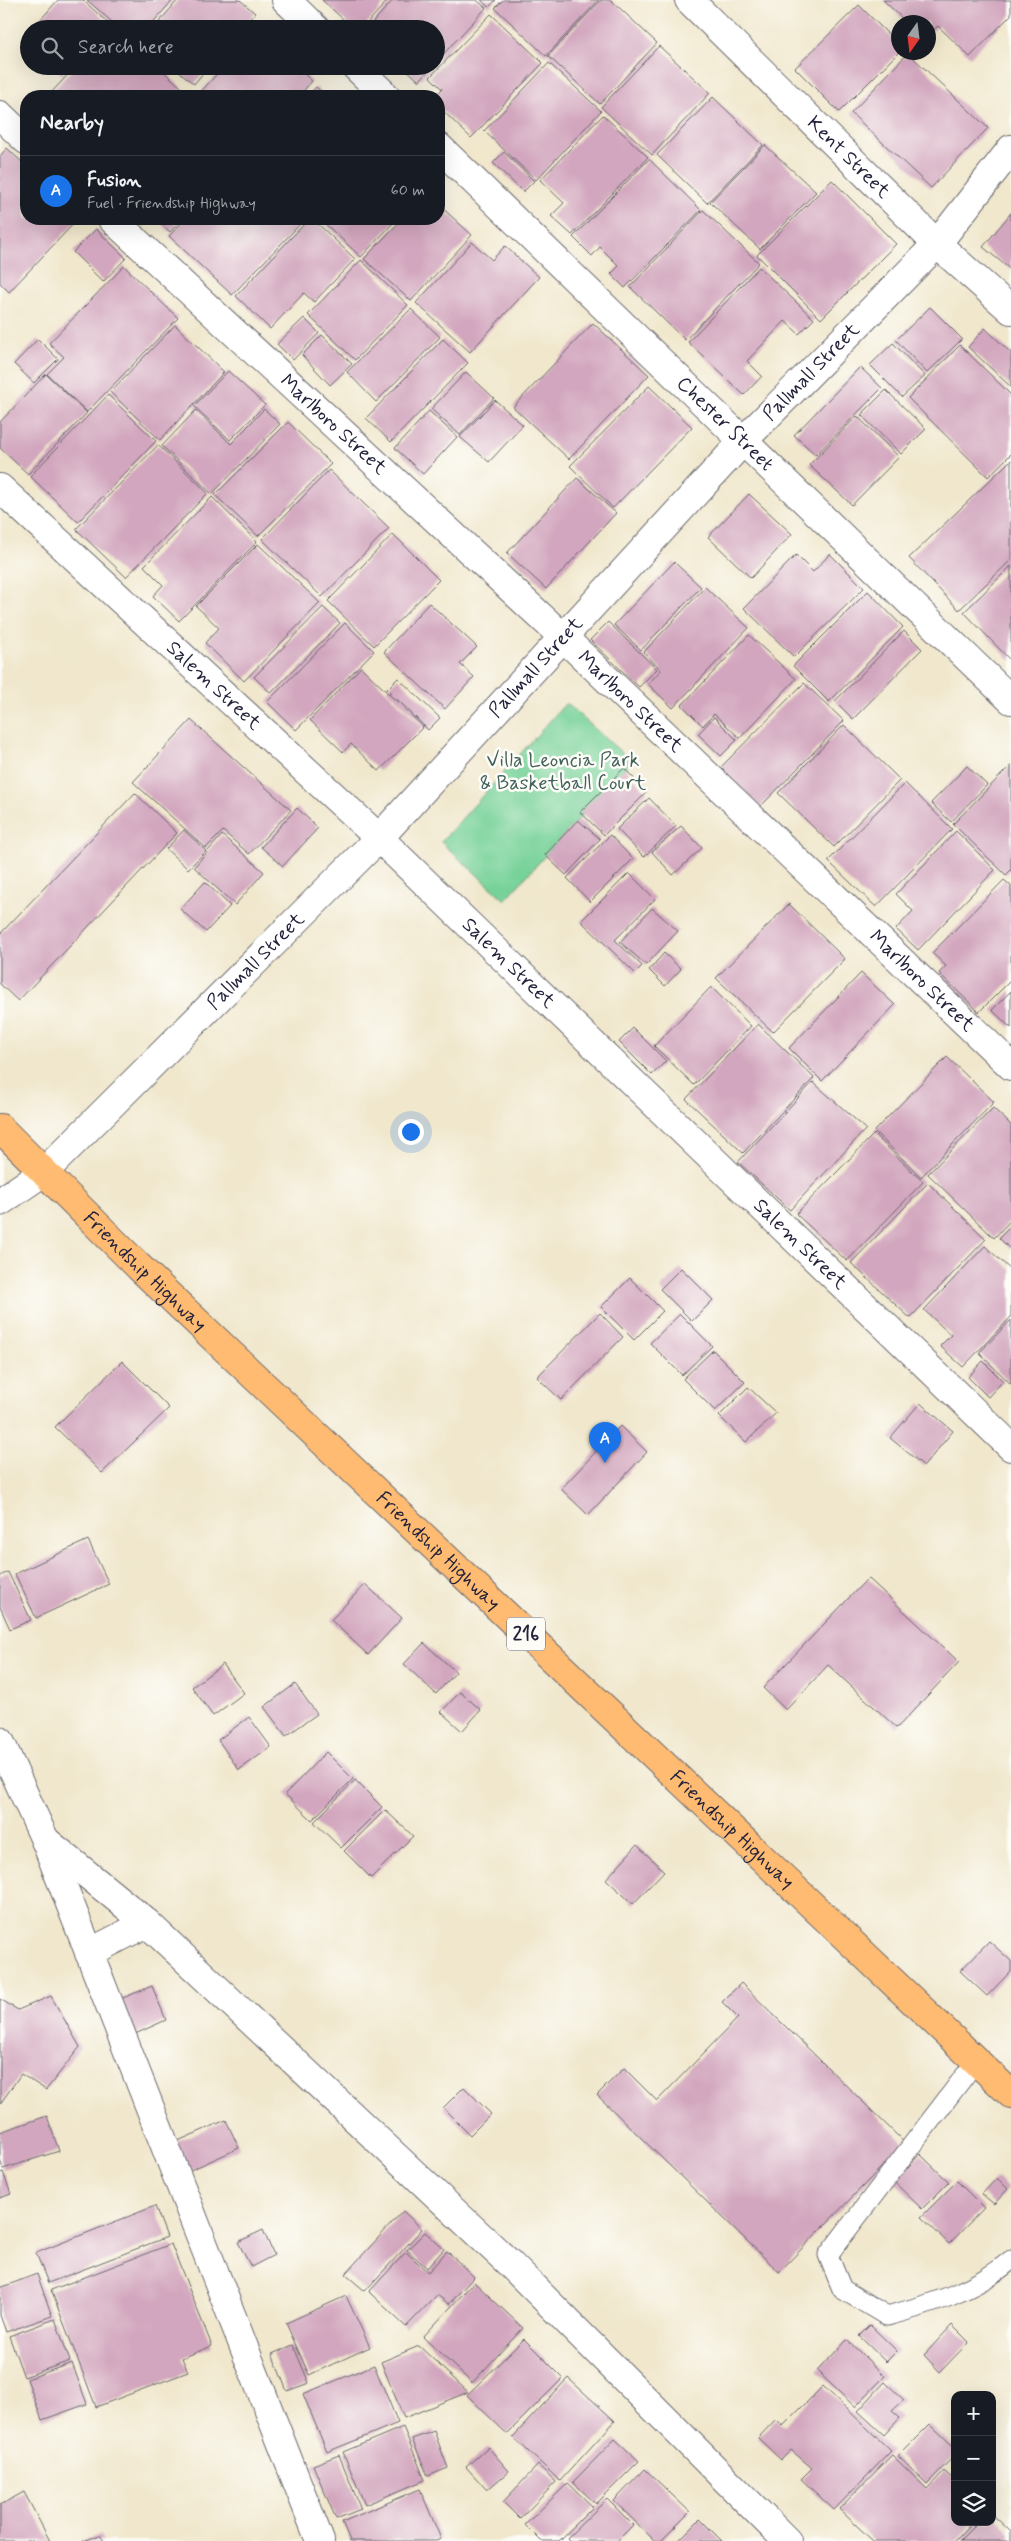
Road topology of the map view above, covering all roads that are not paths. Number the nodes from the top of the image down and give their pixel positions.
1 (286, 0) edge
2 (689, 0) edge
3 (307, 20) edge
4 (364, 75) edge
5 (380, 90) edge
6 (0, 115) edge
7 (20, 134) edge
8 (1011, 149) edge
9 (445, 152) edge
10 (118, 225) edge
11 (937, 244) junction
12 (1011, 310) edge
13 (744, 440) junction
14 (0, 488) edge
15 (564, 638) junction
16 (1011, 700) edge
17 (379, 838) junction
18 (1011, 1066) edge
19 (0, 1128) edge
20 (45, 1171) junction
21 (0, 1202) edge
22 (1011, 1446) edge
23 (0, 1741) edge
24 (45, 1840) junction
25 (147, 1923) junction
26 (89, 1953) junction
27 (976, 2061) junction
28 (1011, 2094) edge
29 (1011, 2260) edge
30 (320, 2541) edge
31 (787, 2541) edge

1 - 3 street
2 - 11 street, Kent Street
4 - 5 street
6 - 7 street
8 - 11 street, Pallmall Street
9 - 13 street, Chester Street
10 - 15 street, Marlboro Street
11 - 12 street, Kent Street
11 - 13 street, Pallmall Street
13 - 15 street, Pallmall Street
13 - 16 street, Chester Street
14 - 17 street, Salem Street
15 - 17 street, Pallmall Street
15 - 18 street, Marlboro Street
17 - 20 street, Pallmall Street
17 - 22 street, Salem Street
19 - 20 main road, Friendship Highway / 216
20 - 21 street, Pallmall Street
20 - 27 main road, Friendship Highway / 216
23 - 24 street
24 - 25 street
24 - 26 street
25 - 26 street
25 - 31 street
26 - 30 street
27 - 28 main road, Friendship Highway / 216
27 - 29 lane

